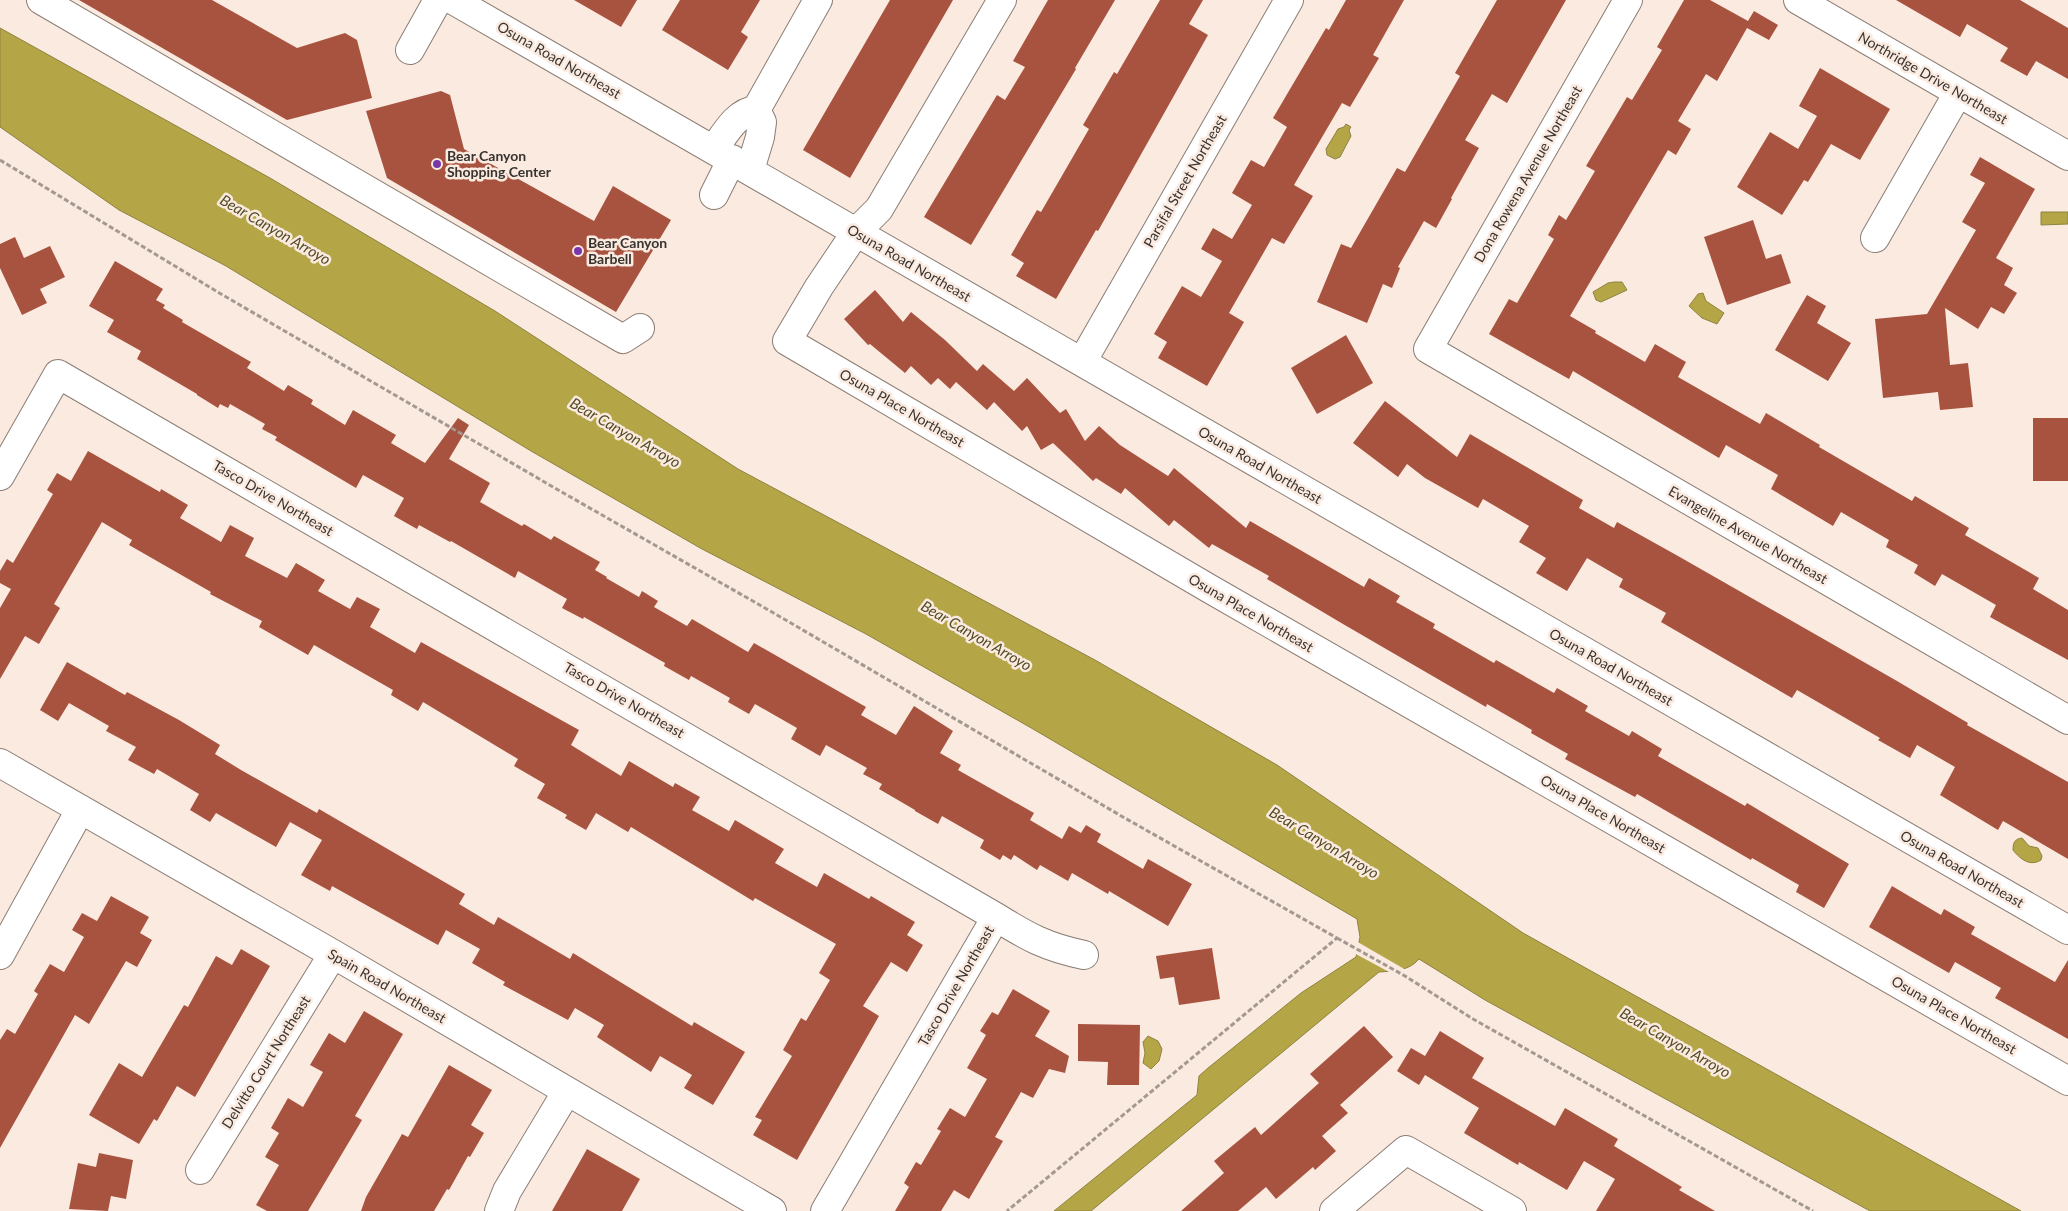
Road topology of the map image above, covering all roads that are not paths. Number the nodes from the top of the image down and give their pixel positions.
1 (41, 0) edge
2 (438, 0) edge
3 (453, 0) edge
4 (818, 0) edge
5 (1002, 0) edge
6 (1289, 0) edge
7 (1628, 0) edge
8 (1798, 0) edge
9 (410, 50) dead end
10 (1958, 93) junction
11 (756, 110) junction
12 (2068, 156) edge
13 (732, 159) junction
14 (714, 195) dead end
15 (856, 232) junction
16 (1875, 238) dead end
17 (640, 328) dead end
18 (1428, 349) joint
19 (1082, 362) junction
20 (0, 476) edge
21 (2068, 720) edge
22 (0, 763) edge
23 (80, 810) junction
24 (996, 917) junction
25 (2068, 930) edge
26 (333, 954) junction
27 (1084, 955) dead end
28 (0, 956) edge
29 (2068, 1081) edge
30 (567, 1091) junction
31 (200, 1170) dead end
32 (499, 1211) edge
33 (772, 1211) edge
34 (826, 1211) edge
35 (1334, 1211) edge
36 (1512, 1211) edge

1 - 17 street
2 - 9 street
3 - 13 street, Osuna Road Northeast
4 - 11 street
5 - 15 street, Osuna Place Northeast
6 - 19 street, Parsifal Street Northeast
7 - 18 street, Dona Rowena Avenue Northeast
8 - 10 street, Northridge Drive Northeast
10 - 12 street, Northridge Drive Northeast
10 - 16 street
11 - 13 street
11 - 13 street
13 - 14 street
13 - 15 street, Osuna Road Northeast
15 - 19 street, Osuna Road Northeast
15 - 29 street, Osuna Place Northeast
18 - 21 street, Evangeline Avenue Northeast
19 - 25 street, Osuna Road Northeast
20 - 24 street, Tasco Drive Northeast
22 - 23 street, Spain Road Northeast
23 - 26 street, Spain Road Northeast
23 - 28 street
24 - 27 street
24 - 34 street, Tasco Drive Northeast
26 - 30 street, Spain Road Northeast
26 - 31 street, Delvitto Court Northeast
30 - 32 street
30 - 33 street, Spain Road Northeast
35 - 36 street

